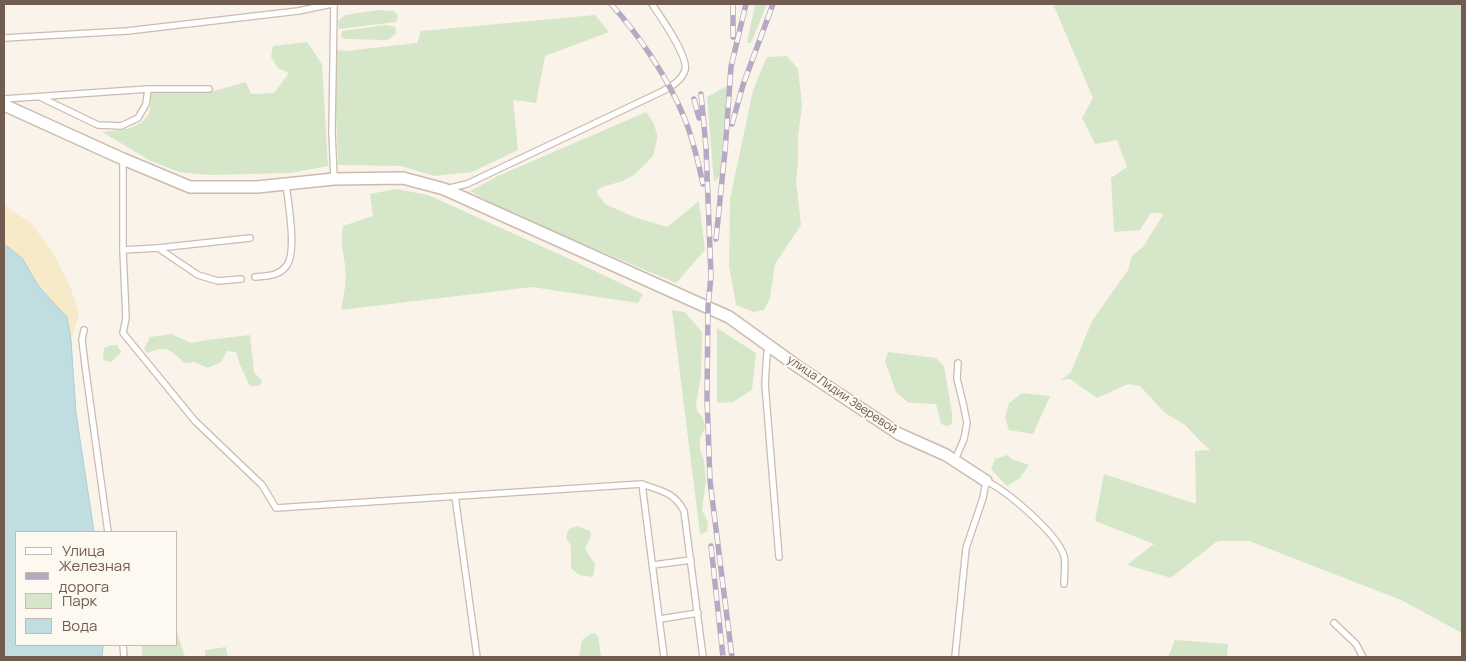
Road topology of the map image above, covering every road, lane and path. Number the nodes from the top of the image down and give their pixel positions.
1 (333, 4) edge
2 (652, 4) edge
3 (4, 38) edge
4 (148, 89) junction
5 (209, 89) dead end
6 (38, 97) junction
7 (4, 99) edge
8 (4, 104) edge
9 (123, 159) junction
10 (334, 179) junction
11 (286, 183) junction
12 (444, 189) junction
13 (250, 238) dead end
14 (158, 248) junction
15 (123, 250) junction
16 (255, 277) dead end
17 (241, 279) dead end
18 (84, 330) dead end
19 (770, 347) junction
20 (958, 363) dead end
21 (954, 460) junction
22 (986, 481) junction
23 (642, 484) junction
24 (454, 496) junction
25 (108, 531) edge
26 (779, 557) dead end
27 (691, 560) junction
28 (653, 564) junction
29 (1064, 584) dead end
30 (698, 613) junction
31 (660, 619) junction
32 (1334, 623) dead end
33 (477, 657) edge
34 (664, 657) edge
35 (703, 657) edge
36 (955, 657) edge
37 (1363, 657) edge

1 - 3 lane
1 - 10 lane
2 - 12 lane
4 - 5 lane
4 - 6 lane
4 - 6 lane
6 - 7 lane
8 - 9 street, улица Лидии Зверевой
9 - 11 street, улица Лидии Зверевой
9 - 15 lane
10 - 11 street, улица Лидии Зверевой
10 - 12 street, улица Лидии Зверевой
11 - 16 lane
12 - 19 street, улица Лидии Зверевой
13 - 14 lane
14 - 15 lane
14 - 17 lane
15 - 24 lane
18 - 25 lane
19 - 21 street, улица Лидии Зверевой
19 - 26 lane
20 - 21 lane
21 - 22 street, улица Лидии Зверевой
22 - 29 lane
22 - 36 lane
23 - 24 lane
23 - 27 lane
23 - 28 lane
24 - 33 lane
27 - 28 lane
27 - 30 lane
28 - 31 lane
30 - 31 lane
30 - 35 lane
31 - 34 lane
32 - 37 lane

